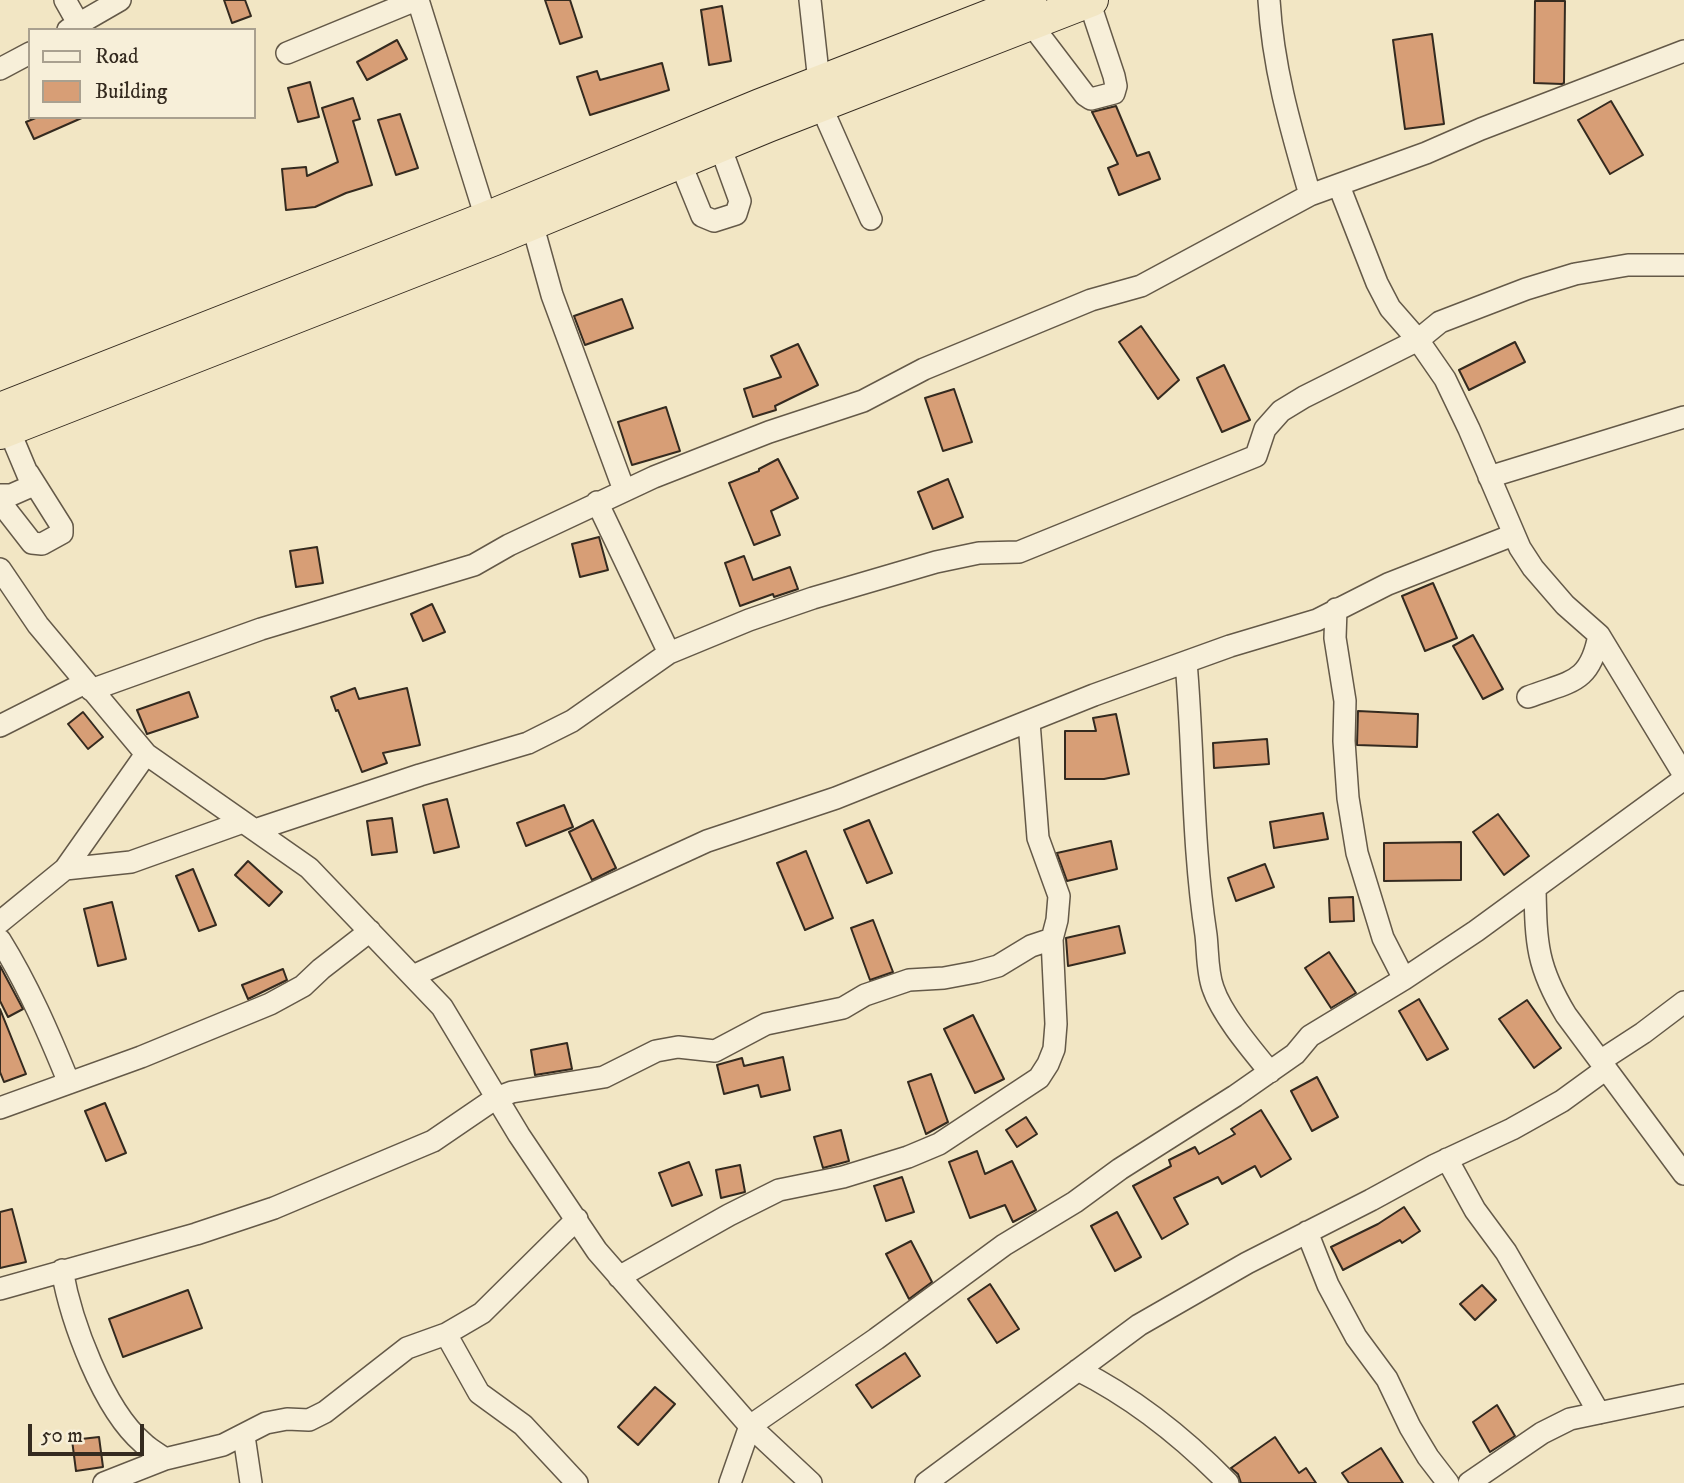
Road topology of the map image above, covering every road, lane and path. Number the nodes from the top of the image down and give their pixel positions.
1 (65, 0) edge
2 (120, 0) edge
3 (417, 0) edge
4 (810, 0) edge
5 (1269, 0) edge
6 (1091, 1) edge
7 (1030, 12) edge
8 (73, 27) edge
9 (1684, 51) edge
10 (28, 54) edge
11 (287, 54) dead end
12 (0, 69) edge
13 (820, 94) junction
14 (720, 146) junction
15 (680, 162) junction
16 (1339, 186) junction
17 (1310, 195) junction
18 (486, 218) junction
19 (871, 219) dead end
20 (532, 223) junction
21 (1684, 265) edge
22 (1418, 340) junction
23 (1684, 417) edge
24 (3, 424) edge
25 (28, 473) junction
26 (1489, 477) junction
27 (624, 489) junction
28 (0, 495) edge
29 (0, 502) edge
30 (597, 502) junction
31 (1513, 535) junction
32 (0, 569) edge
33 (1336, 609) junction
34 (1599, 635) junction
35 (670, 653) junction
36 (1186, 662) junction
37 (88, 686) junction
38 (1528, 697) dead end
39 (1029, 722) junction
40 (0, 726) edge
41 (146, 754) junction
42 (1684, 777) edge
43 (249, 826) junction
44 (65, 869) junction
45 (1535, 889) junction
46 (0, 922) edge
47 (370, 931) junction
48 (1052, 939) junction
49 (0, 940) edge
50 (413, 976) junction
51 (1404, 979) junction
52 (1684, 1002) edge
53 (1603, 1065) junction
54 (1270, 1072) junction
55 (69, 1083) junction
56 (496, 1097) junction
57 (0, 1108) edge
58 (1447, 1159) junction
59 (1684, 1174) edge
60 (577, 1219) junction
61 (1307, 1232) junction
62 (62, 1270) junction
63 (619, 1277) junction
64 (0, 1289) edge
65 (446, 1334) junction
66 (1078, 1370) junction
67 (1684, 1395) edge
68 (1599, 1413) junction
69 (750, 1426) junction
70 (244, 1436) junction
71 (165, 1459) junction
72 (104, 1483) edge
73 (251, 1483) edge
74 (577, 1483) edge
75 (730, 1483) edge
76 (811, 1483) edge
77 (926, 1483) edge
78 (1228, 1483) edge
79 (1448, 1483) edge
80 (1469, 1483) edge

1 - 8 street
2 - 8 street
3 - 11 street
3 - 18 street
4 - 13 street
5 - 17 street
6 - 7 highway
6 - 7 street
7 - 13 highway
9 - 16 street
10 - 12 street
13 - 14 highway
13 - 18 highway
13 - 19 street
14 - 15 highway
14 - 15 street
15 - 20 highway
16 - 17 street
16 - 22 street
17 - 27 street
18 - 24 highway
20 - 24 highway
20 - 27 street
21 - 22 street
22 - 26 street
22 - 35 street
23 - 26 street
24 - 25 street
25 - 28 street
25 - 29 street
26 - 31 street
27 - 30 street
30 - 35 street
30 - 37 street
31 - 33 street
31 - 34 street
32 - 37 street
33 - 36 street
33 - 51 street
34 - 38 street
34 - 42 street
35 - 43 street
36 - 39 street
36 - 54 street
37 - 40 street
37 - 41 street
39 - 48 street
39 - 50 street
41 - 43 street
41 - 44 street
42 - 45 street
43 - 44 street
43 - 47 street
44 - 46 street
45 - 51 street
45 - 53 street
47 - 50 street
47 - 55 street
48 - 56 street
48 - 63 street
49 - 55 street
50 - 56 street
51 - 54 street
52 - 53 street
53 - 58 street
53 - 59 street
54 - 69 street
55 - 57 street
56 - 60 street
56 - 62 street
58 - 61 street
58 - 68 street
60 - 63 street
60 - 65 street
61 - 66 street
61 - 79 street
62 - 64 street
62 - 71 street
63 - 69 street
65 - 70 street
65 - 74 street
66 - 77 street
66 - 78 street
67 - 68 street
68 - 80 street
69 - 75 street
69 - 76 street
70 - 71 street
70 - 73 street
71 - 72 street

